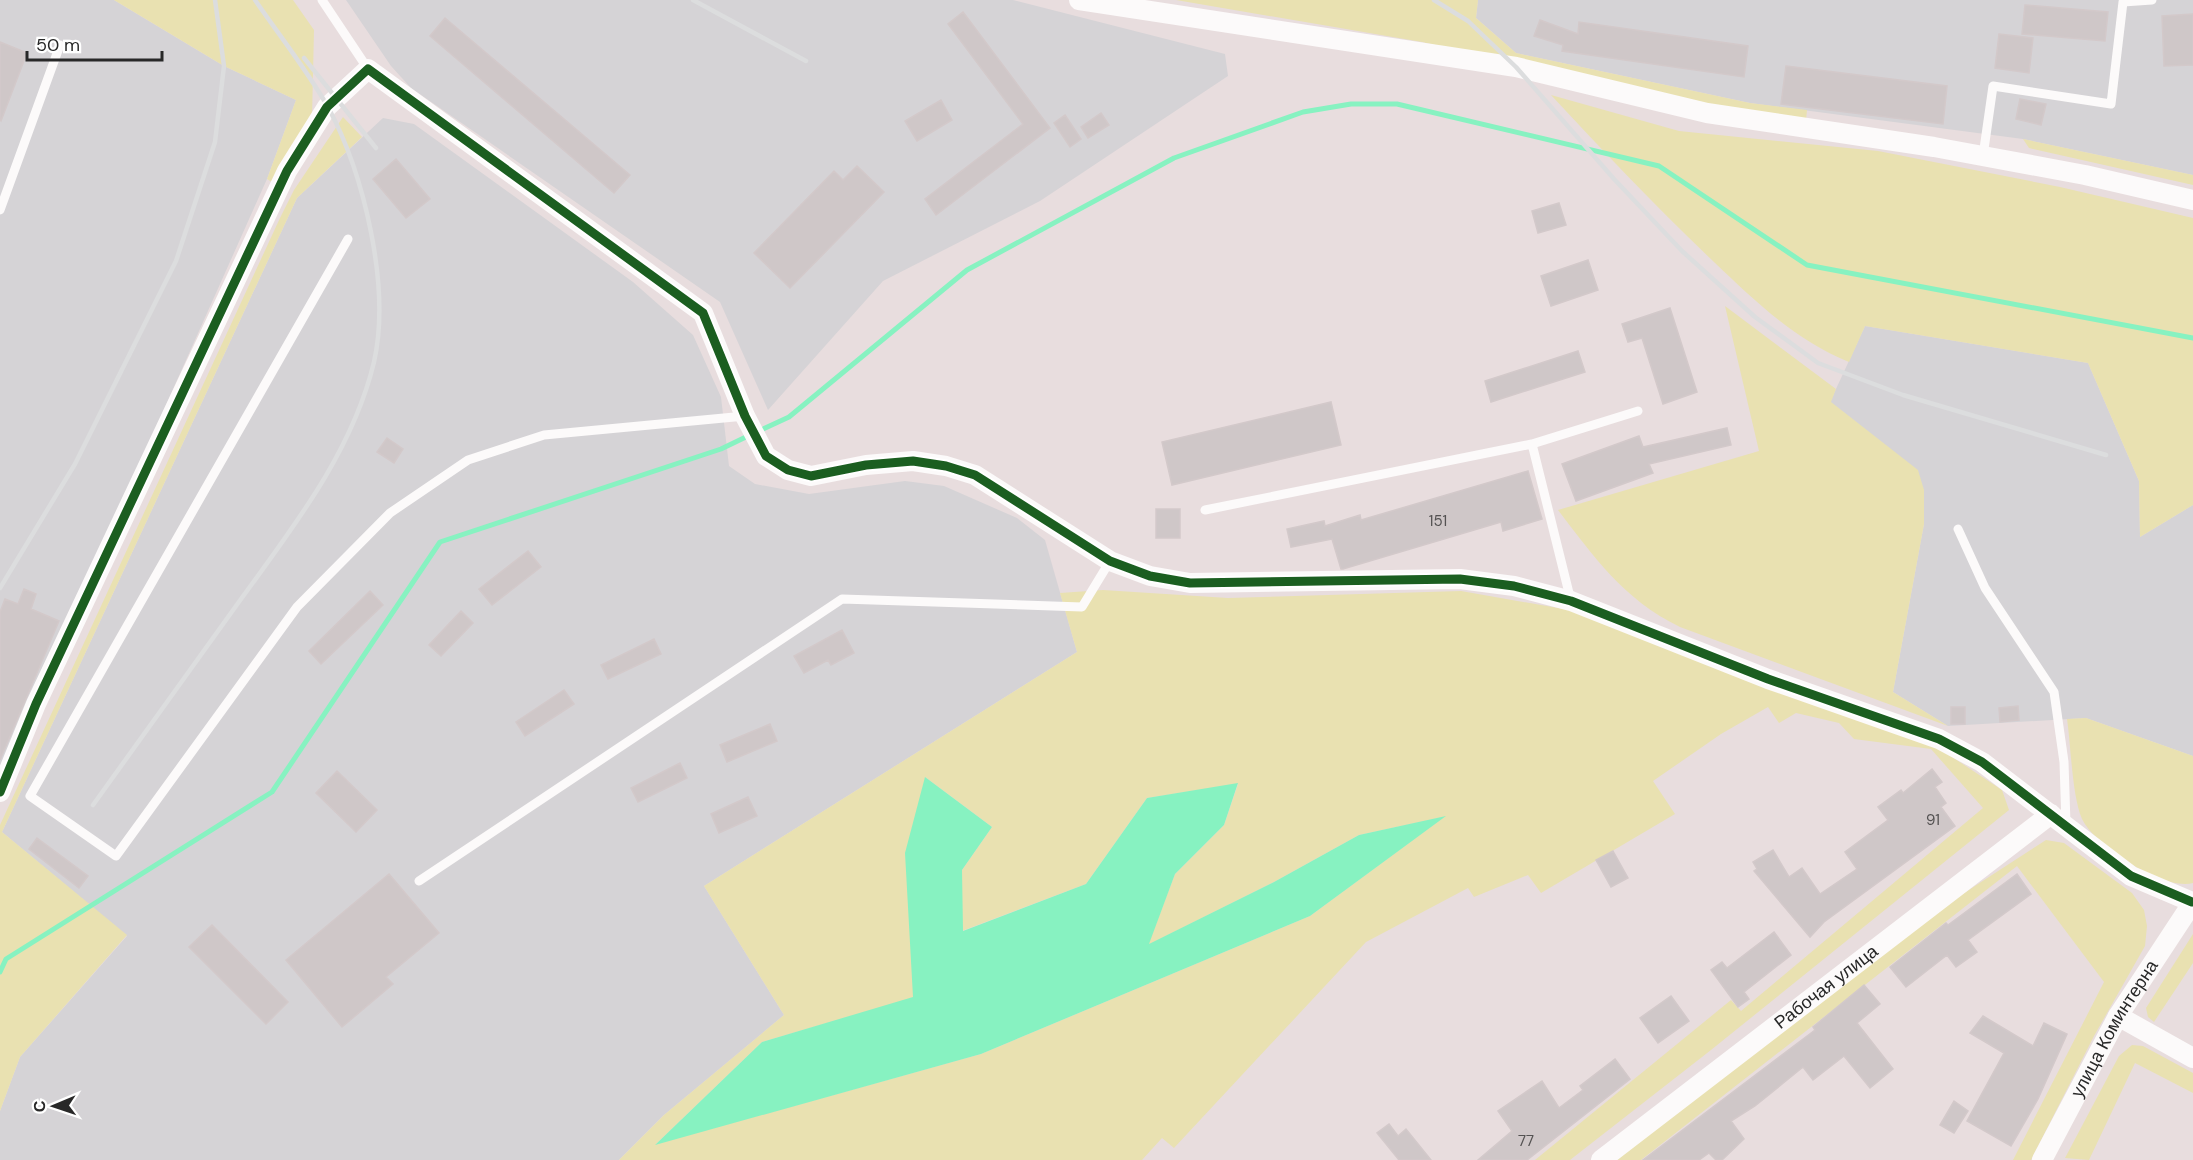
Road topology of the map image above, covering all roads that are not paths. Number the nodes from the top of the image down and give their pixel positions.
1 (322, 0) edge
2 (1079, 0) edge
3 (2152, 0) edge
4 (60, 45) dead end
5 (368, 69) junction
6 (1983, 156) junction
7 (2193, 200) edge
8 (0, 210) edge
9 (348, 239) dead end
10 (1638, 411) dead end
11 (745, 416) junction
12 (1532, 444) junction
13 (1205, 510) dead end
14 (1958, 529) dead end
15 (1110, 561) junction
16 (1571, 601) junction
17 (0, 792) edge
18 (2058, 820) junction
19 (419, 881) dead end
20 (2193, 902) edge
21 (2118, 1016) junction
22 (2193, 1058) edge
23 (2044, 1159) edge
24 (1602, 1160) edge

1 - 5 lane
2 - 6 street
3 - 6 lane
4 - 8 lane
5 - 11 street
5 - 17 street
6 - 7 street
9 - 11 lane
10 - 12 lane
11 - 15 street
12 - 13 lane
12 - 16 lane
14 - 18 lane
15 - 16 street
15 - 19 lane
16 - 18 street
18 - 20 street
18 - 24 street, Рабочая улица
20 - 21 street, улица Коминтерна
21 - 22 street
21 - 23 street, улица Коминтерна

